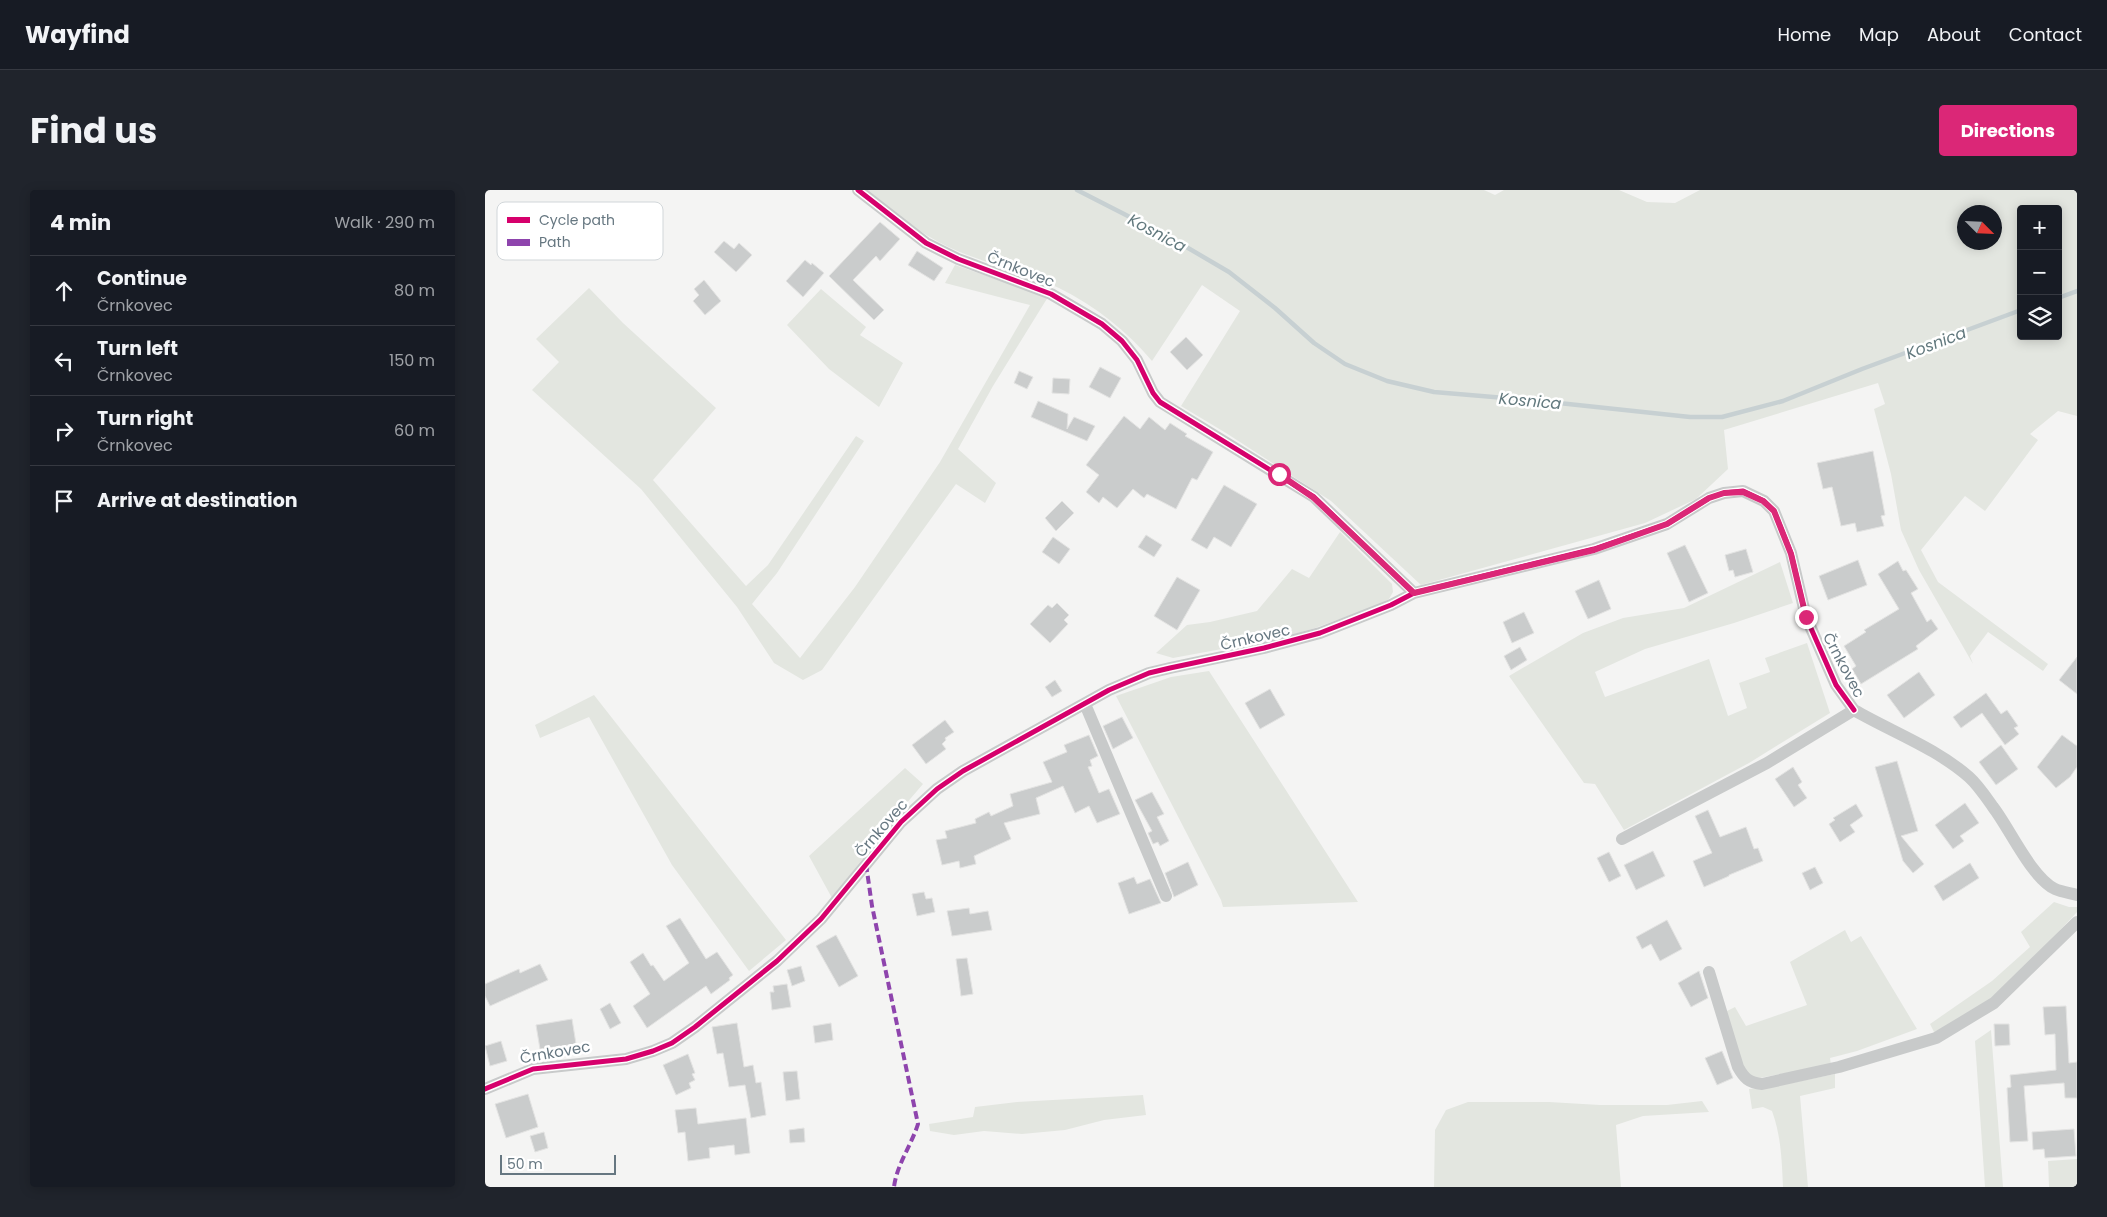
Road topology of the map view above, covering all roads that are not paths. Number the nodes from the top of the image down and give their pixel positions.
1 (858, 190) edge
2 (1414, 593) junction
3 (1085, 704) junction
4 (1854, 710) junction
5 (1623, 839) dead end
6 (2077, 895) edge
7 (1166, 896) dead end
8 (2077, 922) edge
9 (1709, 972) dead end
10 (485, 1089) edge

1 - 2 street, Črnkovec
2 - 3 street, Črnkovec
2 - 4 street, Črnkovec
3 - 7 street
3 - 10 street, Črnkovec
4 - 5 street, Črnkovec
4 - 6 street, Črnkovec
8 - 9 street

